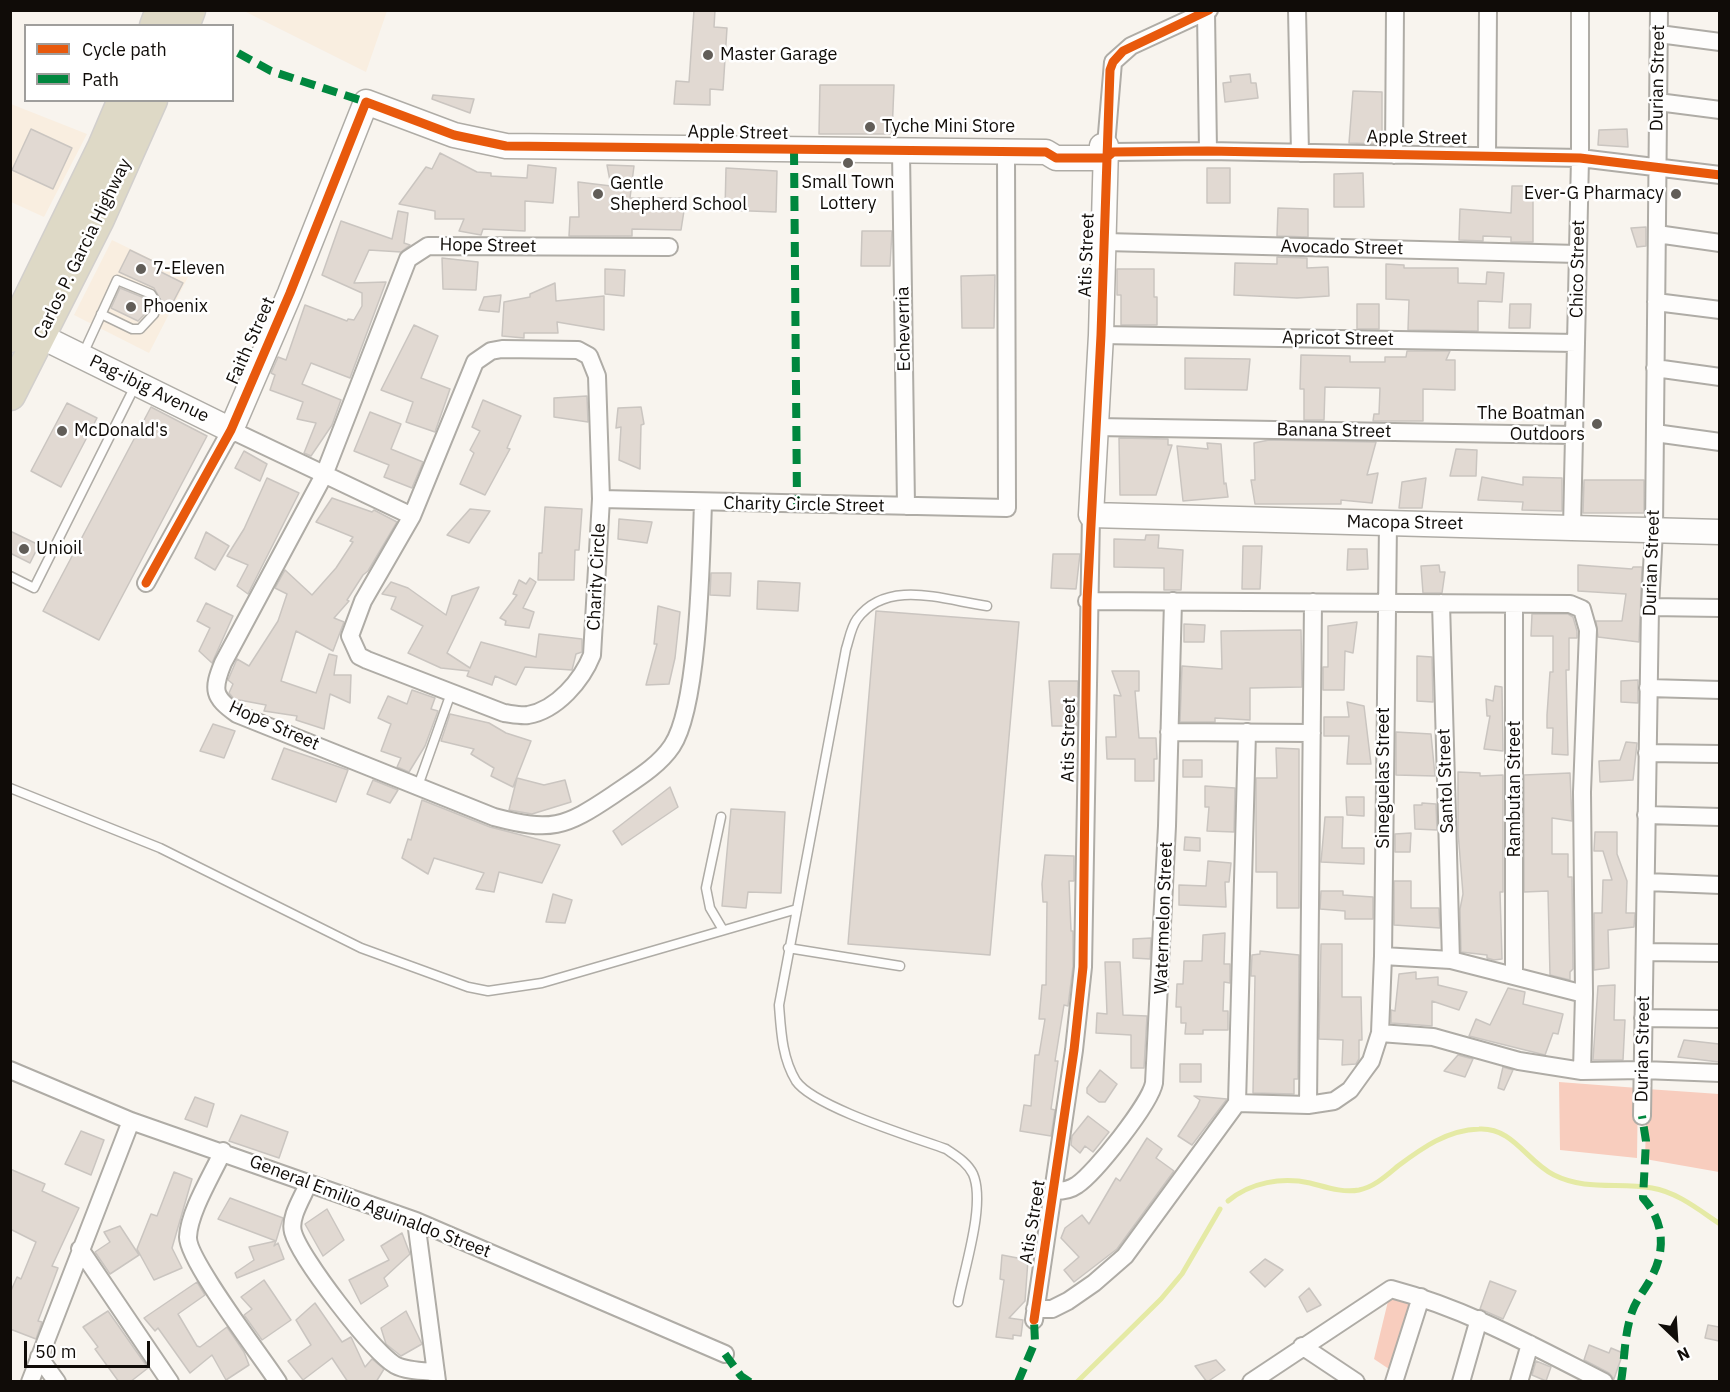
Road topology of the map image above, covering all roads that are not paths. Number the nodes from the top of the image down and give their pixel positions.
1 (161, 10) edge
2 (1297, 10) edge
3 (1395, 10) edge
4 (1488, 10) edge
5 (1580, 10) edge
6 (1659, 10) edge
7 (1208, 11) edge
8 (155, 24) edge
9 (1659, 34) junction
10 (1719, 42) edge
11 (123, 102) edge
12 (151, 102) edge
13 (366, 102) joint
14 (1658, 102) junction
15 (1719, 110) edge
16 (116, 151) junction
17 (1208, 151) junction
18 (901, 152) junction
19 (1006, 152) junction
20 (1108, 152) junction
21 (1300, 153) junction
22 (1394, 155) junction
23 (1487, 156) junction
24 (1580, 158) junction
25 (1658, 167) junction
26 (1719, 175) edge
27 (1657, 234) junction
28 (1105, 242) junction
29 (1719, 243) edge
30 (669, 247) dead end
31 (1578, 254) junction
32 (1656, 302) junction
33 (1719, 310) edge
34 (101, 314) junction
35 (23, 332) edge
36 (1101, 335) junction
37 (1576, 343) junction
38 (81, 356) junction
39 (1655, 368) junction
40 (1719, 377) edge
41 (137, 383) junction
42 (10, 395) edge
43 (1096, 427) junction
44 (231, 430) junction
45 (1655, 433) junction
46 (1573, 435) junction
47 (1719, 442) edge
48 (324, 475) junction
49 (601, 499) junction
50 (703, 503) junction
51 (906, 506) junction
52 (1091, 515) junction
53 (412, 516) junction
54 (1388, 523) junction
55 (1572, 528) junction
56 (1654, 530) junction
57 (1719, 532) edge
58 (10, 576) edge
59 (146, 583) dead end
60 (1088, 601) junction
61 (1173, 601) junction
62 (1385, 601) junction
63 (1313, 602) junction
64 (1441, 603) junction
65 (1514, 604) junction
66 (987, 606) dead end
67 (1650, 607) junction
68 (1719, 608) edge
69 (1648, 688) junction
70 (1719, 690) edge
71 (452, 693) junction
72 (1169, 732) junction
73 (1247, 732) junction
74 (1312, 733) junction
75 (1647, 753) junction
76 (1719, 754) edge
77 (418, 786) junction
78 (10, 789) edge
79 (1647, 815) junction
80 (721, 817) dead end
81 (1719, 817) edge
82 (1647, 882) junction
83 (1719, 885) edge
84 (797, 909) junction
85 (723, 930) junction
86 (789, 948) junction
87 (1645, 952) junction
88 (1719, 952) edge
89 (1383, 956) junction
90 (1451, 960) junction
91 (900, 966) dead end
92 (1514, 975) junction
93 (1584, 994) junction
94 (1643, 1018) junction
95 (1719, 1019) edge
96 (1380, 1033) junction
97 (10, 1070) edge
98 (1643, 1070) junction
99 (1582, 1071) junction
100 (1719, 1073) edge
101 (1237, 1103) junction
102 (1308, 1105) junction
103 (1642, 1116) dead end
104 (131, 1121) junction
105 (223, 1151) junction
106 (308, 1184) junction
107 (1055, 1191) junction
108 (416, 1221) junction
109 (80, 1249) junction
110 (1421, 1297) junction
111 (958, 1302) dead end
112 (1479, 1319) junction
113 (1530, 1344) junction
114 (1302, 1346) junction
115 (725, 1354) dead end
116 (39, 1357) junction
117 (1577, 1375) edge
118 (436, 1377) edge
119 (30, 1382) edge
120 (57, 1382) edge
121 (170, 1382) edge
122 (278, 1382) edge
123 (1251, 1382) edge
124 (1356, 1382) edge
125 (1394, 1382) edge
126 (1461, 1382) edge
127 (1519, 1382) edge
128 (1604, 1382) edge

1 - 8 highway
2 - 21 street
3 - 22 street
4 - 23 street
5 - 24 street, Chico Street
6 - 9 street, Durian Street
7 - 17 street
7 - 20 street
9 - 10 street
9 - 14 street, Durian Street
11 - 16 highway, Carlos P. Garcia Highway
12 - 16 highway, Carlos P. Garcia Highway
13 - 18 street, Apple Street
13 - 44 street, Faith Street
14 - 15 street
14 - 25 street, Durian Street
16 - 35 highway, Carlos P. Garcia Highway
17 - 20 street, Apple Street
17 - 21 street, Apple Street
18 - 19 street, Apple Street
18 - 51 street, Echeverria
19 - 20 street, Apple Street
19 - 51 street, Charity Circle Street
20 - 28 street, Atis Street
21 - 22 street, Apple Street
22 - 23 street, Apple Street
23 - 24 street, Apple Street
24 - 25 street, Apple Street
24 - 31 street, Chico Street
25 - 26 street, Apple Street
25 - 27 street, Durian Street
27 - 29 street
27 - 32 street, Durian Street
28 - 31 street, Avocado Street
28 - 36 street, Atis Street
30 - 48 street, Hope Street
31 - 37 street, Chico Street
32 - 33 street
32 - 39 street, Durian Street
34 - 34 lane
34 - 38 lane
35 - 38 street, Pag-ibig Avenue
35 - 42 highway, Carlos P. Garcia Highway
36 - 37 street, Apricot Street
36 - 43 street, Atis Street
37 - 46 street, Chico Street
38 - 41 street, Pag-ibig Avenue
39 - 40 street
39 - 45 street, Durian Street
41 - 44 street, Pag-ibig Avenue
41 - 58 lane
43 - 46 street, Banana Street
43 - 52 street, Atis Street
44 - 48 street, Pag-ibig Avenue
44 - 59 street, Faith Street
45 - 47 street
45 - 56 street, Durian Street
46 - 55 street, Chico Street
48 - 53 street, Pag-ibig Avenue
48 - 77 street, Hope Street
49 - 50 street, Charity Circle Street
49 - 53 street, Charity Circle
49 - 71 street, Charity Circle
50 - 51 street, Charity Circle Street
50 - 77 street, Hope Street
52 - 54 street, Macopa Street
52 - 60 street, Atis Street
53 - 71 street, Charity Circle
54 - 55 street, Macopa Street
54 - 62 street, Sineguelas Street
55 - 56 street, Macopa Street
56 - 57 street, Macopa Street
56 - 67 street, Durian Street
60 - 61 street
60 - 107 street, Atis Street
61 - 63 street
61 - 72 street, Watermelon Street
62 - 63 street
62 - 64 street
62 - 89 street, Sineguelas Street
63 - 74 street
64 - 65 street
64 - 90 street, Santol Street
65 - 92 street, Rambutan Street
65 - 93 street
66 - 84 lane
67 - 68 street
67 - 69 street, Durian Street
69 - 70 street
69 - 75 street, Durian Street
71 - 77 lane
72 - 73 street
72 - 107 street, Watermelon Street
73 - 74 street
73 - 101 street
74 - 102 street
75 - 76 street
75 - 79 street, Durian Street
78 - 85 lane
79 - 81 street
79 - 82 street, Durian Street
80 - 85 lane
82 - 83 street
82 - 87 street, Durian Street
84 - 85 lane
84 - 86 lane
86 - 91 lane
86 - 111 lane
87 - 88 street
87 - 94 street, Durian Street
89 - 90 street
89 - 96 street, Sineguelas Street
90 - 92 street
92 - 93 street
93 - 99 street
94 - 95 street
94 - 98 street, Durian Street
96 - 99 street
96 - 102 street, Sineguelas Street
97 - 104 street, General Emilio Aguinaldo Street
98 - 99 street
98 - 100 street
98 - 103 street, Durian Street
101 - 102 street, Sineguelas Street
101 - 107 street, Atis Street
104 - 105 street, General Emilio Aguinaldo Street
104 - 109 street
105 - 106 street, General Emilio Aguinaldo Street
105 - 122 street
106 - 108 street, General Emilio Aguinaldo Street
106 - 118 street
108 - 115 street, General Emilio Aguinaldo Street
108 - 118 street
109 - 116 street
109 - 121 street
110 - 112 street
110 - 114 street
110 - 125 street
112 - 113 street
112 - 126 street
113 - 117 street
113 - 127 street
114 - 123 street
114 - 124 street
116 - 119 street
116 - 120 street
117 - 128 street

